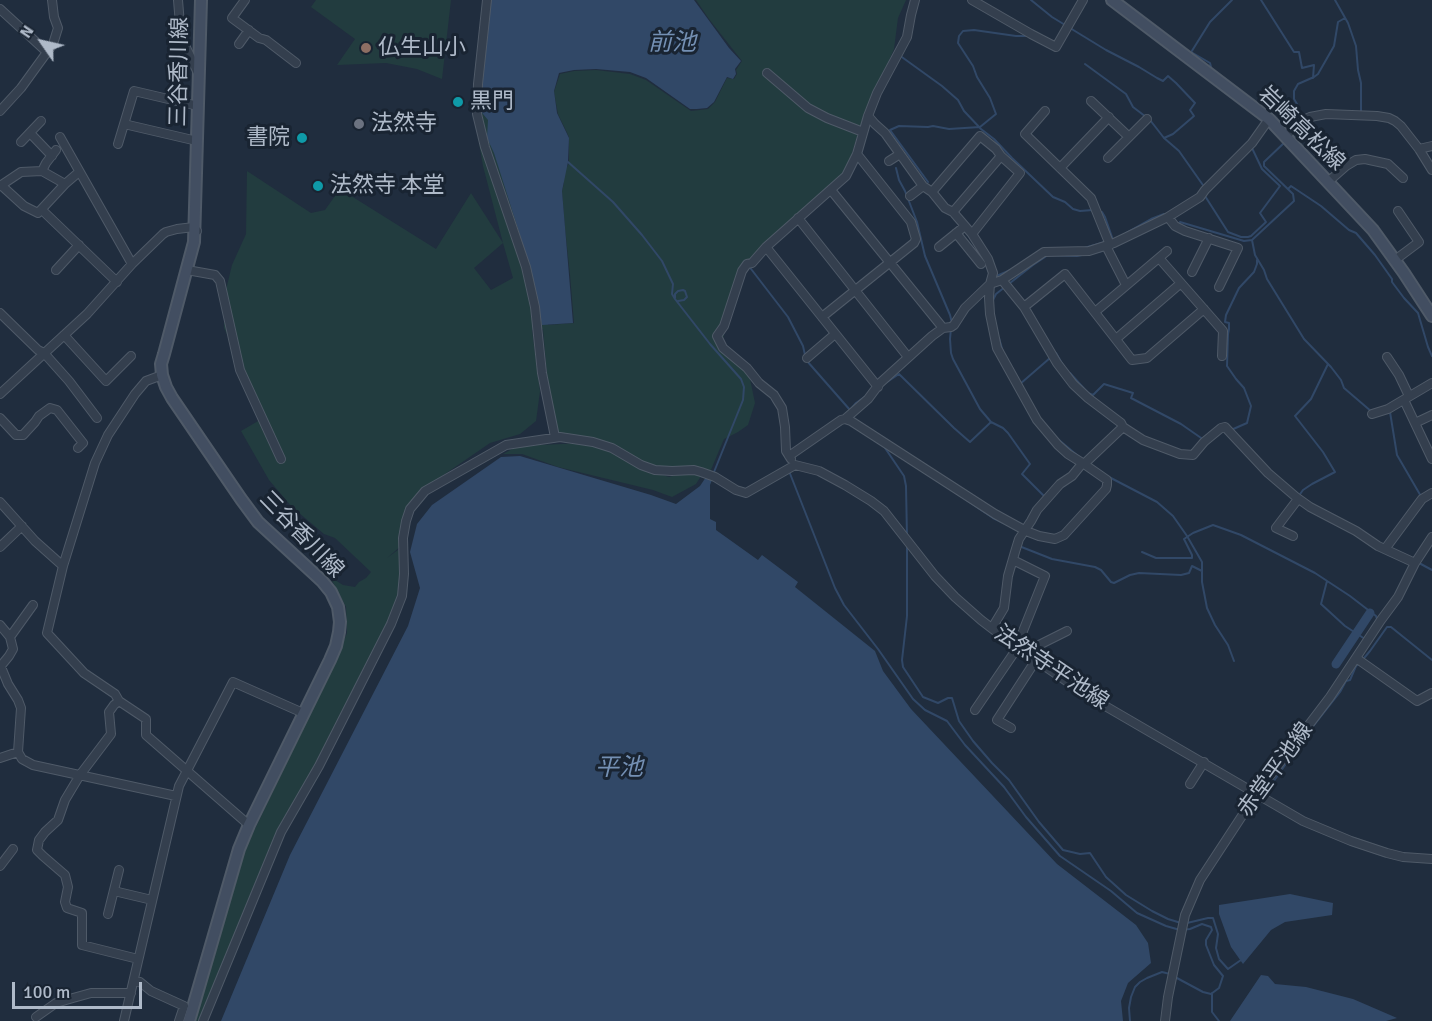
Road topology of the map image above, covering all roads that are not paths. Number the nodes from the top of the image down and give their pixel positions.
1 (52, 0) edge
2 (178, 0) edge
3 (201, 0) edge
4 (245, 0) edge
5 (488, 0) edge
6 (915, 0) edge
7 (972, 0) edge
8 (1083, 0) edge
9 (1112, 0) edge
10 (0, 9) edge
11 (249, 30) junction
12 (239, 44) dead end
13 (48, 53) junction
14 (296, 63) dead end
15 (767, 73) dead end
16 (199, 74) junction
17 (1092, 101) dead end
18 (198, 106) junction
19 (0, 111) edge
20 (1045, 111) dead end
21 (868, 116) junction
22 (1109, 117) junction
23 (1147, 119) dead end
24 (1269, 119) junction
25 (41, 121) dead end
26 (124, 124) junction
27 (863, 132) junction
28 (30, 134) junction
29 (1129, 136) junction
30 (1286, 136) junction
31 (60, 137) dead end
32 (197, 141) junction
33 (21, 142) dead end
34 (118, 144) dead end
35 (1432, 146) edge
36 (1419, 149) junction
37 (856, 154) junction
38 (900, 154) junction
39 (1001, 156) junction
40 (1108, 158) dead end
41 (890, 161) dead end
42 (1060, 168) junction
43 (1432, 170) edge
44 (42, 171) junction
45 (79, 172) junction
46 (1403, 178) dead end
47 (1329, 181) junction
48 (65, 184) junction
49 (1, 186) edge
50 (923, 186) junction
51 (831, 190) junction
52 (932, 192) junction
53 (910, 196) dead end
54 (42, 210) junction
55 (1398, 211) dead end
56 (953, 212) junction
57 (1168, 217) junction
58 (798, 218) junction
59 (965, 226) junction
60 (196, 229) junction
61 (956, 233) junction
62 (972, 234) junction
63 (1209, 238) junction
64 (79, 245) junction
65 (1108, 245) junction
66 (766, 247) junction
67 (939, 247) dead end
68 (1167, 251) dead end
69 (1159, 258) junction
70 (1395, 261) junction
71 (890, 262) junction
72 (132, 264) junction
73 (981, 264) dead end
74 (56, 270) dead end
75 (187, 270) junction
76 (1192, 272) dead end
77 (1002, 280) junction
78 (117, 282) junction
79 (1181, 283) junction
80 (990, 284) junction
81 (1126, 285) junction
82 (1219, 287) dead end
83 (855, 290) junction
84 (1024, 307) junction
85 (1204, 309) junction
86 (1095, 312) junction
87 (0, 313) edge
88 (1432, 316) edge
89 (822, 317) junction
90 (943, 328) junction
91 (835, 334) junction
92 (64, 335) junction
93 (1116, 339) junction
94 (44, 353) junction
95 (131, 356) dead end
96 (1222, 356) dead end
97 (908, 357) junction
98 (1387, 357) dead end
99 (807, 358) dead end
100 (162, 375) junction
101 (1432, 383) edge
102 (878, 387) junction
103 (0, 394) edge
104 (1407, 398) junction
105 (1372, 414) dead end
106 (1432, 415) edge
107 (97, 418) dead end
108 (845, 419) junction
109 (1415, 423) junction
110 (2, 424) edge
111 (1123, 427) junction
112 (555, 437) junction
113 (78, 448) dead end
114 (789, 456) junction
115 (281, 459) dead end
116 (1432, 459) edge
117 (1084, 464) junction
118 (795, 465) junction
119 (1432, 493) edge
120 (1298, 499) junction
121 (1, 505) edge
122 (22, 526) junction
123 (1025, 530) junction
124 (1293, 536) dead end
125 (1432, 537) edge
126 (0, 547) edge
127 (1385, 549) junction
128 (1013, 560) junction
129 (1415, 563) junction
130 (63, 566) junction
131 (1030, 569) junction
132 (1026, 577) dead end
133 (1025, 600) dead end
134 (1034, 603) junction
135 (33, 605) dead end
136 (0, 625) edge
137 (992, 628) junction
138 (1067, 631) dead end
139 (10, 637) junction
140 (1020, 649) junction
141 (1356, 658) junction
142 (1036, 660) junction
143 (0, 667) edge
144 (1432, 693) edge
145 (119, 701) junction
146 (975, 710) dead end
147 (303, 713) junction
148 (1011, 728) dead end
149 (18, 752) junction
150 (0, 758) edge
151 (1204, 762) junction
152 (187, 771) junction
153 (80, 775) junction
154 (1190, 784) dead end
155 (1257, 794) junction
156 (176, 796) junction
157 (249, 825) junction
158 (14, 849) dead end
159 (1432, 859) edge
160 (0, 866) edge
161 (118, 870) dead end
162 (114, 891) junction
163 (152, 900) junction
164 (108, 914) dead end
165 (138, 958) junction
166 (134, 981) junction
167 (131, 993) junction
168 (48, 1009) junction
169 (36, 1017) dead end
170 (48, 1021) edge
171 (124, 1021) edge
172 (179, 1021) edge
173 (189, 1021) edge
174 (203, 1021) edge
175 (1165, 1021) edge

1 - 13 street
2 - 16 street
3 - 16 main road, 三谷香川線
4 - 11 street
5 - 112 street
6 - 21 street
7 - 8 street
9 - 24 main road, 岩崎高松線
10 - 13 street
11 - 12 street
11 - 14 street
13 - 19 street
15 - 27 street
16 - 18 main road, 三谷香川線
17 - 22 street
18 - 26 street
18 - 32 main road, 三谷香川線
20 - 42 street
21 - 27 street
21 - 38 street
22 - 29 street
22 - 42 street
23 - 29 street
24 - 30 main road, 岩崎高松線
24 - 57 street
25 - 28 street
26 - 32 street
26 - 34 street
27 - 37 street
28 - 33 street
28 - 44 street
29 - 40 street
30 - 36 street
30 - 47 main road, 岩崎高松線
31 - 45 street
32 - 60 main road, 三谷香川線
35 - 36 street
36 - 43 street
37 - 51 street
37 - 71 street
38 - 41 street
38 - 50 street
39 - 52 street
39 - 56 street
39 - 62 street
42 - 65 street
44 - 48 street
44 - 49 street
45 - 48 street
45 - 72 street
46 - 47 street
47 - 70 main road, 岩崎高松線
48 - 54 street
49 - 54 street
50 - 52 street
50 - 53 street
51 - 58 street
51 - 71 street
52 - 56 street
54 - 64 street
55 - 70 street
56 - 59 street
57 - 63 street
57 - 65 street
58 - 66 street
58 - 83 street
59 - 61 street
59 - 62 street
60 - 72 street
60 - 75 main road, 三谷香川線
61 - 67 street
61 - 73 street
62 - 80 street
63 - 76 street
63 - 82 street
64 - 74 street
64 - 78 street
65 - 77 street
65 - 81 street
66 - 89 street
66 - 114 street
68 - 69 street
69 - 79 street
69 - 81 street
70 - 88 main road, 岩崎高松線
71 - 83 street
71 - 90 street
72 - 78 street
75 - 100 main road, 三谷香川線
75 - 115 street
77 - 80 street
77 - 84 street
78 - 92 street
79 - 85 street
79 - 93 street
80 - 90 street
80 - 117 street
81 - 86 street
83 - 89 street
83 - 97 street
84 - 86 street
84 - 111 street
85 - 93 street
85 - 96 street
86 - 93 street
87 - 94 street
89 - 91 street
90 - 97 street
91 - 99 street
91 - 102 street
92 - 94 street
92 - 95 street
94 - 103 street
94 - 107 street
97 - 102 street
98 - 104 street
100 - 130 street
100 - 147 main road, 三谷香川線
101 - 104 street
102 - 108 street
104 - 105 street
104 - 109 street
106 - 109 street
108 - 114 street
108 - 123 street
109 - 116 street
110 - 113 street
111 - 117 street
111 - 120 street
112 - 118 street
112 - 174 street
114 - 118 street
117 - 123 street
117 - 123 street
118 - 137 street, 法然寺平池線
119 - 127 street
120 - 124 street
120 - 127 street
121 - 122 street
122 - 126 street
122 - 130 street
123 - 128 street
125 - 129 street, 赤堂平池線
127 - 129 street
128 - 131 street
128 - 137 street
129 - 141 street, 赤堂平池線
130 - 145 street
131 - 132 street
131 - 134 street
133 - 134 street
134 - 140 street
135 - 139 street
136 - 139 street
137 - 140 street, 法然寺平池線
138 - 140 street
139 - 143 street
140 - 142 street, 法然寺平池線
140 - 146 street
141 - 144 street
141 - 155 street, 赤堂平池線
142 - 148 street
142 - 151 street, 法然寺平池線
143 - 149 street
145 - 152 street
145 - 153 street
147 - 152 street
147 - 157 main road, 三谷香川線
149 - 150 street
149 - 153 street
151 - 154 street
151 - 155 street, 法然寺平池線
152 - 156 street
152 - 157 street
153 - 156 street
153 - 165 street
155 - 159 street, 法然寺平池線
155 - 175 street, 赤堂平池線
156 - 163 street
157 - 173 main road, 三谷香川線
158 - 160 street
161 - 162 street
162 - 163 street
162 - 164 street
163 - 165 street
165 - 166 street
166 - 167 street
166 - 172 street
167 - 168 street
167 - 171 street
168 - 169 street
168 - 170 street

